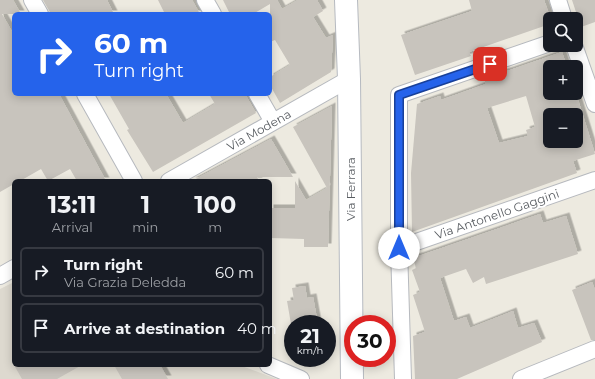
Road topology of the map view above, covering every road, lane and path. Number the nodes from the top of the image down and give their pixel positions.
1 (32, 0) edge
2 (205, 0) edge
3 (346, 0) edge
4 (558, 0) edge
5 (39, 12) edge
6 (212, 12) edge
7 (562, 12) edge
8 (543, 45) edge
9 (576, 52) edge
10 (349, 79) junction
11 (86, 96) edge
12 (258, 96) edge
13 (595, 104) edge
14 (273, 122) junction
15 (133, 179) edge
16 (173, 179) edge
17 (595, 180) edge
18 (399, 248) junction
19 (595, 349) edge
20 (272, 367) edge
21 (301, 379) edge
22 (352, 379) edge
23 (404, 379) edge
24 (521, 379) edge

1 - 5 street
2 - 6 street
3 - 10 street, Via Ferrara
4 - 7 street
8 - 18 street
9 - 13 street
10 - 14 street, Via Modena
10 - 22 street, Via Ferrara
11 - 15 street
12 - 14 street
14 - 16 street, Via Modena
17 - 18 street, Via Antonello Gaggini
18 - 23 street
19 - 24 street
20 - 21 street

